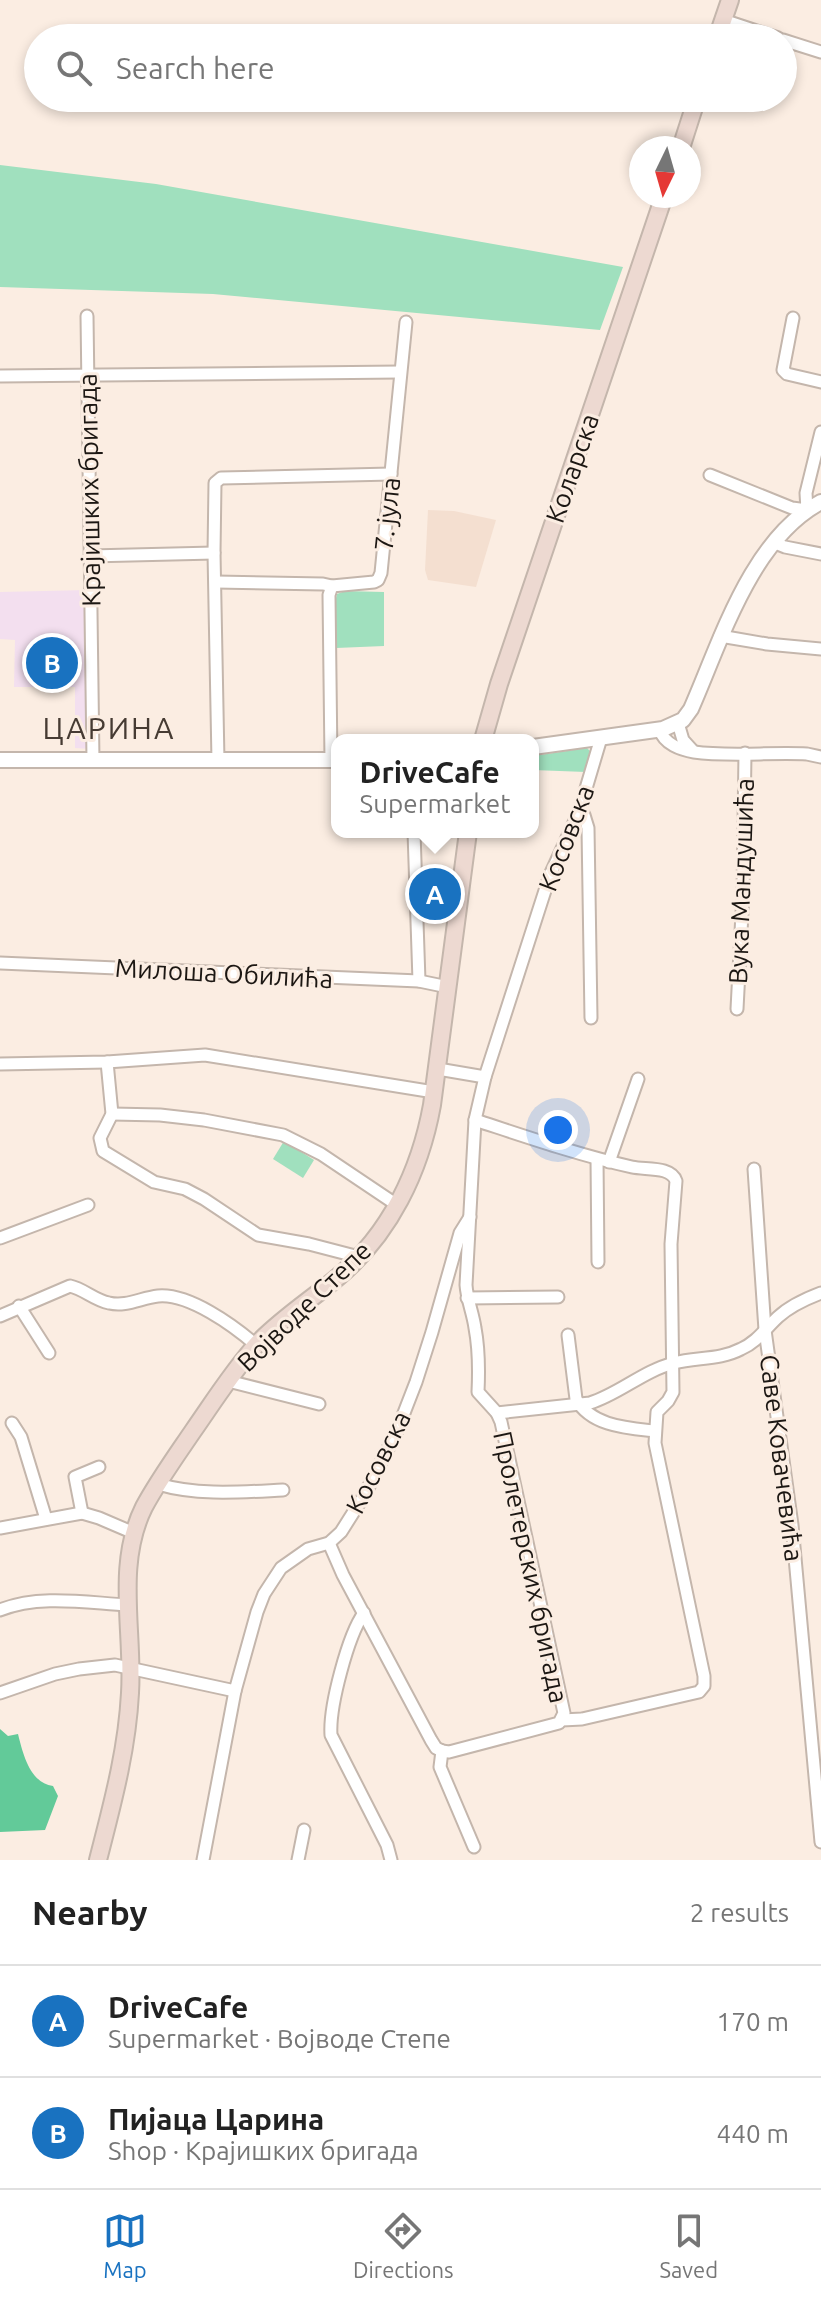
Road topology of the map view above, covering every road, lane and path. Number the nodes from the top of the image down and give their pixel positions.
1 (730, 0) edge
2 (723, 20) junction
3 (722, 24) edge
4 (735, 24) edge
5 (797, 44) edge
6 (821, 52) edge
7 (693, 112) edge
8 (685, 136) edge
9 (660, 208) edge
10 (87, 316) dead end
11 (793, 318) dead end
12 (406, 322) dead end
13 (400, 372) junction
14 (86, 375) junction
15 (0, 376) edge
16 (821, 382) edge
17 (821, 432) edge
18 (391, 474) junction
19 (710, 475) dead end
20 (821, 502) edge
21 (807, 510) junction
22 (775, 543) junction
23 (214, 553) junction
24 (821, 554) edge
25 (90, 556) junction
26 (216, 582) junction
27 (332, 586) junction
28 (720, 636) junction
29 (821, 649) edge
30 (678, 723) junction
31 (660, 730) junction
32 (333, 734) edge
33 (485, 734) edge
34 (601, 738) junction
35 (539, 746) edge
36 (694, 752) junction
37 (745, 753) junction
38 (821, 757) edge
39 (0, 760) edge
40 (93, 760) junction
41 (331, 760) edge
42 (218, 761) junction
43 (579, 812) junction
44 (414, 838) edge
45 (467, 838) edge
46 (0, 963) edge
47 (419, 981) junction
48 (448, 987) junction
49 (737, 1009) dead end
50 (591, 1018) dead end
51 (107, 1062) junction
52 (0, 1064) edge
53 (438, 1069) junction
54 (485, 1077) junction
55 (638, 1079) dead end
56 (434, 1092) junction
57 (112, 1114) junction
58 (475, 1120) junction
59 (603, 1160) junction
60 (754, 1169) dead end
61 (88, 1205) dead end
62 (397, 1205) junction
63 (470, 1217) junction
64 (0, 1238) edge
65 (359, 1257) junction
66 (598, 1262) dead end
67 (821, 1293) edge
68 (558, 1297) dead end
69 (467, 1298) junction
70 (19, 1306) junction
71 (0, 1316) edge
72 (765, 1330) junction
73 (568, 1335) dead end
74 (256, 1345) junction
75 (49, 1353) dead end
76 (674, 1363) junction
77 (228, 1381) junction
78 (319, 1404) dead end
79 (579, 1405) junction
80 (497, 1413) junction
81 (12, 1423) dead end
82 (654, 1431) junction
83 (99, 1467) dead end
84 (158, 1484) junction
85 (283, 1490) dead end
86 (82, 1513) junction
87 (46, 1519) junction
88 (0, 1528) edge
89 (134, 1533) junction
90 (329, 1543) junction
91 (128, 1605) junction
92 (0, 1610) edge
93 (364, 1613) junction
94 (131, 1668) junction
95 (235, 1691) junction
96 (0, 1693) edge
97 (562, 1720) junction
98 (442, 1751) junction
99 (304, 1830) dead end
100 (821, 1842) edge
101 (474, 1847) dead end
102 (98, 1860) edge
103 (203, 1860) edge
104 (298, 1860) edge
105 (391, 1860) edge

1 - 2 main road
2 - 3 main road
2 - 4 street
5 - 6 street
7 - 8 main road
9 - 33 main road, Коларска
10 - 14 street, Крајишких бригада
11 - 16 street
12 - 13 street, 7. јула
13 - 14 street
13 - 18 street, 7. јула
14 - 15 street
14 - 25 street, Крајишких бригада
17 - 21 street
18 - 23 street
18 - 27 street, 7. јула
19 - 21 street
20 - 21 street
21 - 22 street
22 - 24 street
22 - 28 street
23 - 25 street
23 - 26 street
25 - 40 street, Крајишких бригада
26 - 27 street
26 - 42 street
27 - 32 street
28 - 29 street
28 - 30 street
30 - 31 street
30 - 36 street
31 - 34 street
31 - 36 street
34 - 35 street
34 - 43 street, Косовска
36 - 37 street
37 - 38 street
37 - 49 street, Вука Мандушића
39 - 40 street
40 - 42 street
41 - 42 street
43 - 50 street
43 - 54 street, Косовска
44 - 47 street
45 - 48 main road, Војводе Степе
46 - 47 street, Милоша Обилића
47 - 48 street, Милоша Обилића
48 - 53 main road, Војводе Степе
51 - 52 street
51 - 56 street
51 - 57 street
53 - 54 street
53 - 56 main road, Војводе Степе
54 - 58 street, Косовска
55 - 59 street
56 - 62 main road, Војводе Степе
57 - 62 street
57 - 65 street
58 - 59 street
58 - 63 street, Косовска
59 - 66 street
59 - 76 street
60 - 72 street, Саве Ковачевића
61 - 64 street
62 - 65 main road, Војводе Степе
63 - 69 street, Косовска
63 - 90 street, Косовска
65 - 74 main road, Војводе Степе
67 - 72 street
68 - 69 street
69 - 80 street, Пролетерских бригада
70 - 71 street
70 - 74 street
70 - 75 street
72 - 76 street
72 - 100 street, Саве Ковачевића
73 - 79 street
74 - 77 main road, Војводе Степе
76 - 79 street
76 - 82 street
77 - 78 street
77 - 84 main road, Војводе Степе
79 - 80 street
79 - 82 street
80 - 97 street, Пролетерских бригада
81 - 87 street
82 - 97 street
83 - 86 street
84 - 85 street
84 - 89 main road, Војводе Степе
86 - 87 street
86 - 89 street
87 - 88 street
89 - 91 main road, Војводе Степе
90 - 93 street
90 - 95 street, Косовска
91 - 92 street
91 - 94 main road, Војводе Степе
93 - 98 street
93 - 105 street
94 - 95 street
94 - 96 street
94 - 102 main road, Војводе Степе
95 - 103 street, Косовска
97 - 98 street, Пролетерских бригада
98 - 101 street
99 - 104 street

